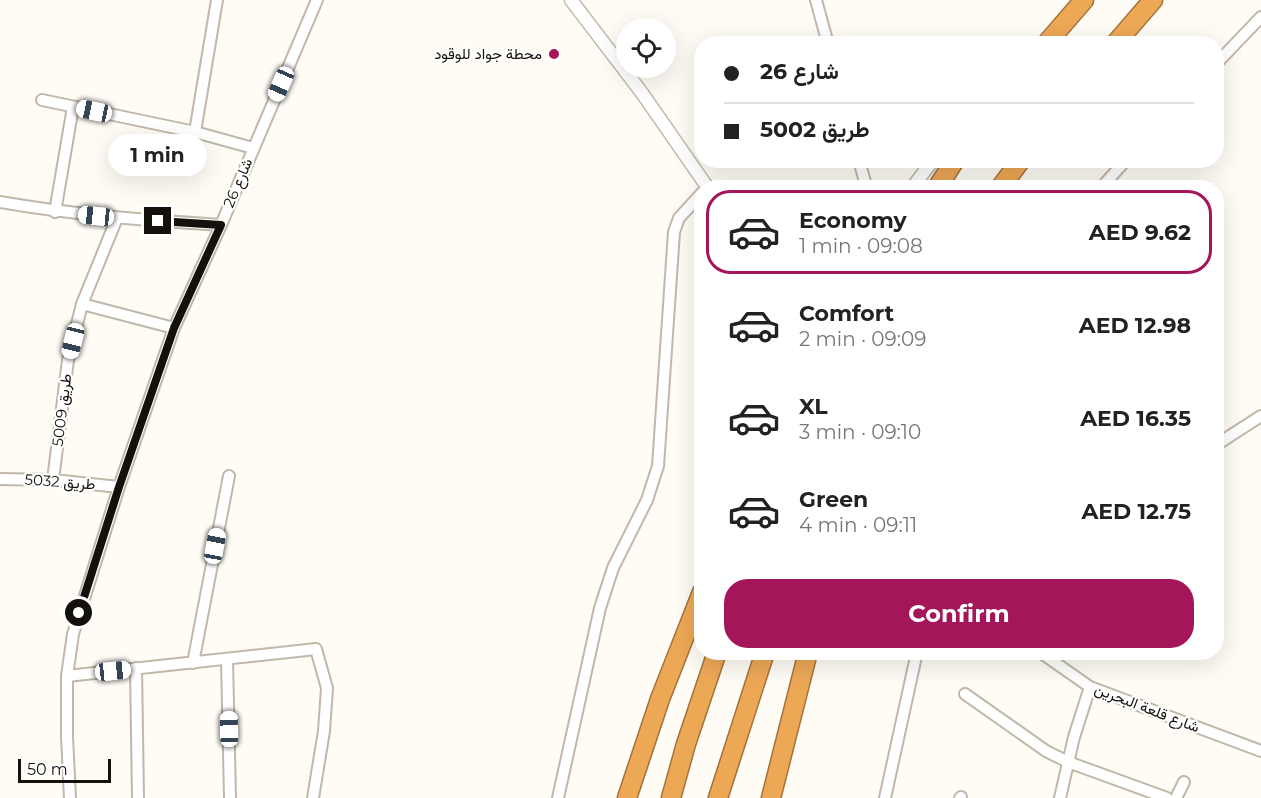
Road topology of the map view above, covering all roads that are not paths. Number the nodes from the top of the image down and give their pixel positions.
1 (217, 0) edge
2 (317, 0) edge
3 (572, 0) edge
4 (816, 0) edge
5 (1084, 0) edge
6 (1153, 0) edge
7 (1261, 17) edge
8 (826, 36) edge
9 (1051, 36) edge
10 (1122, 36) edge
11 (1224, 56) edge
12 (42, 100) dead end
13 (73, 107) junction
14 (195, 132) junction
15 (253, 147) junction
16 (694, 168) edge
17 (1119, 168) edge
18 (1108, 180) edge
19 (0, 202) edge
20 (694, 202) edge
21 (55, 212) junction
22 (117, 218) junction
23 (221, 225) junction
24 (82, 304) junction
25 (174, 328) junction
26 (1261, 416) edge
27 (1224, 440) edge
28 (229, 476) dead end
29 (0, 479) edge
30 (54, 480) junction
31 (119, 487) junction
32 (694, 612) edge
33 (227, 659) junction
34 (714, 660) edge
35 (762, 660) edge
36 (806, 660) edge
37 (915, 660) edge
38 (1051, 660) edge
39 (192, 663) junction
40 (136, 668) junction
41 (67, 676) junction
42 (1090, 687) junction
43 (965, 694) dead end
44 (1261, 751) edge
45 (1068, 762) junction
46 (1184, 782) dead end
47 (70, 798) edge
48 (138, 798) edge
49 (230, 798) edge
50 (313, 798) edge
51 (558, 798) edge
52 (627, 798) edge
53 (671, 798) edge
54 (718, 798) edge
55 (771, 798) edge
56 (885, 798) edge
57 (1060, 798) edge
58 (1167, 798) edge
59 (1176, 798) edge

1 - 14 street
2 - 15 street, شارع 26
3 - 16 street
4 - 8 street
5 - 9 highway
6 - 10 highway
7 - 11 street
12 - 13 street
13 - 14 street
13 - 21 street
14 - 15 street
15 - 23 street, شارع 26
17 - 18 street
19 - 21 street
20 - 51 street
21 - 22 street
22 - 23 street
22 - 24 street, طريق 5009
23 - 25 street, شارع 26
24 - 25 street
24 - 30 street, طريق 5009
25 - 31 street, شارع 26
26 - 27 street
28 - 39 street
29 - 30 street, طريق 5032
30 - 31 street, طريق 5032
31 - 41 street, شارع 26
32 - 52 highway
33 - 39 street
33 - 49 street
33 - 50 street
34 - 53 highway
35 - 54 highway
36 - 55 highway
37 - 56 street
38 - 42 street, شارع قلعة البحرين
39 - 40 street
40 - 41 street
40 - 48 street
41 - 47 street, شارع 26
42 - 44 street, شارع قلعة البحرين
42 - 45 street
43 - 45 street
45 - 57 street
45 - 58 street
46 - 59 street

